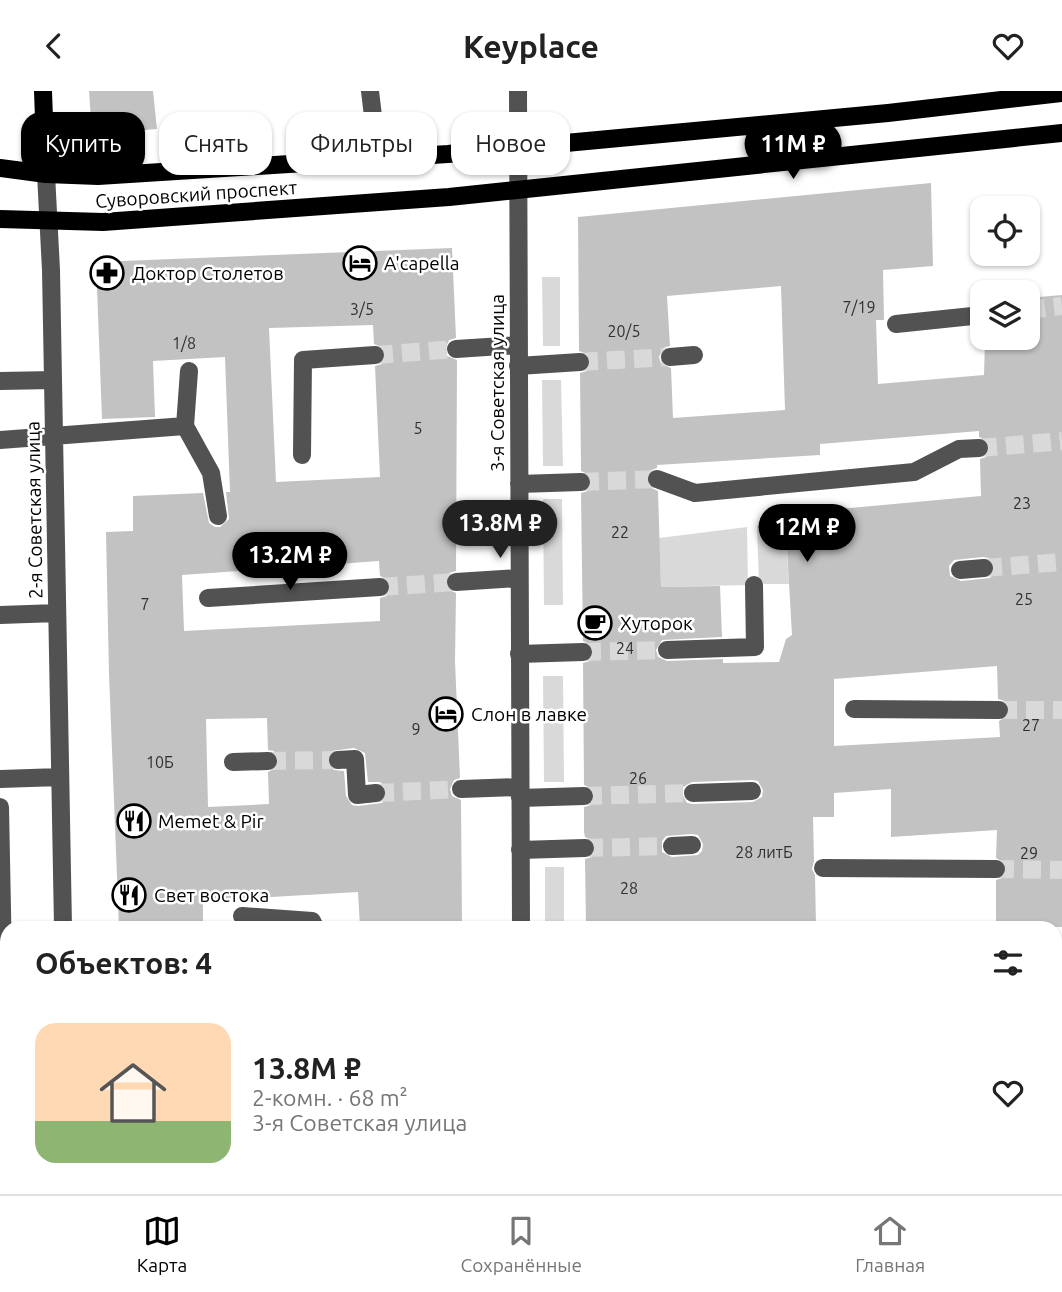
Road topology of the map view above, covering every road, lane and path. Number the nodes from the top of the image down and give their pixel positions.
1 (43, 91) edge
2 (370, 91) edge
3 (518, 91) edge
4 (1062, 93) edge
5 (44, 112) edge
6 (373, 112) edge
7 (518, 112) edge
8 (1062, 134) edge
9 (570, 142) edge
10 (286, 164) edge
11 (0, 168) edge
12 (21, 171) edge
13 (145, 173) edge
14 (46, 175) edge
15 (72, 175) edge
16 (114, 175) edge
17 (519, 175) edge
18 (519, 192) junction
19 (0, 219) edge
20 (49, 222) junction
21 (970, 316) edge
22 (896, 324) dead end
23 (518, 345) junction
24 (456, 349) tunnel mouth
25 (375, 355) tunnel mouth
26 (694, 355) dead end
27 (670, 357) tunnel mouth
28 (580, 362) tunnel mouth
29 (518, 366) junction
30 (189, 371) dead end
31 (53, 380) junction
32 (0, 381) edge
33 (185, 426) junction
34 (54, 436) junction
35 (0, 440) edge
36 (979, 448) tunnel mouth
37 (302, 456) dead end
38 (657, 479) tunnel mouth
39 (581, 482) tunnel mouth
40 (519, 484) junction
41 (218, 516) dead end
42 (984, 568) tunnel mouth
43 (960, 570) dead end
44 (519, 578) junction
45 (456, 582) tunnel mouth
46 (754, 585) dead end
47 (380, 587) tunnel mouth
48 (208, 598) dead end
49 (0, 614) edge
50 (57, 614) junction
51 (667, 650) tunnel mouth
52 (583, 652) tunnel mouth
53 (519, 655) junction
54 (854, 709) dead end
55 (999, 710) tunnel mouth
56 (338, 760) tunnel mouth
57 (268, 761) tunnel mouth
58 (233, 762) dead end
59 (60, 777) junction
60 (0, 779) edge
61 (461, 789) tunnel mouth
62 (752, 791) dead end
63 (520, 792) junction
64 (376, 793) tunnel mouth
65 (692, 793) tunnel mouth
66 (584, 796) tunnel mouth
67 (0, 807) edge
68 (692, 845) dead end
69 (672, 846) tunnel mouth
70 (585, 848) tunnel mouth
71 (520, 850) junction
72 (823, 868) dead end
73 (996, 869) tunnel mouth
74 (242, 916) dead end
75 (3, 921) edge
76 (63, 921) edge
77 (312, 921) edge
78 (521, 921) edge

1 - 5 main road, 2-я Советская улица
2 - 6 street
3 - 7 street, 3-я Советская улица
4 - 9 main road, Суворовский проспект
8 - 18 main road, Суворовский проспект
10 - 13 main road, Суворовский проспект
11 - 12 main road, Суворовский проспект
14 - 20 street, 2-я Советская улица
15 - 16 main road, Суворовский проспект
17 - 18 street, 3-я Советская улица
18 - 20 main road, Суворовский проспект
18 - 23 street, 3-я Советская улица
19 - 20 main road, Суворовский проспект
20 - 31 street, 2-я Советская улица
21 - 22 street
23 - 24 street
23 - 29 street, 3-я Советская улица
25 - 37 street
26 - 27 street
28 - 29 street
29 - 40 street, 3-я Советская улица
30 - 33 street
31 - 32 street
31 - 34 street, 2-я Советская улица
33 - 34 street
33 - 41 street
34 - 35 street
34 - 50 street, 2-я Советская улица
36 - 38 street
39 - 40 street
40 - 44 street, 3-я Советская улица
42 - 43 street
44 - 45 street
44 - 53 street, 3-я Советская улица
46 - 51 street
47 - 48 street
49 - 50 street
50 - 59 street, 2-я Советская улица
52 - 53 street
53 - 63 street, 3-я Советская улица
54 - 55 street
56 - 64 street
57 - 58 street
59 - 60 street
59 - 76 street, 2-я Советская улица
61 - 63 street
62 - 65 street
63 - 66 street
63 - 71 street, 3-я Советская улица
67 - 75 street
68 - 69 street
70 - 71 street
71 - 78 street, 3-я Советская улица
72 - 73 street
74 - 77 street

